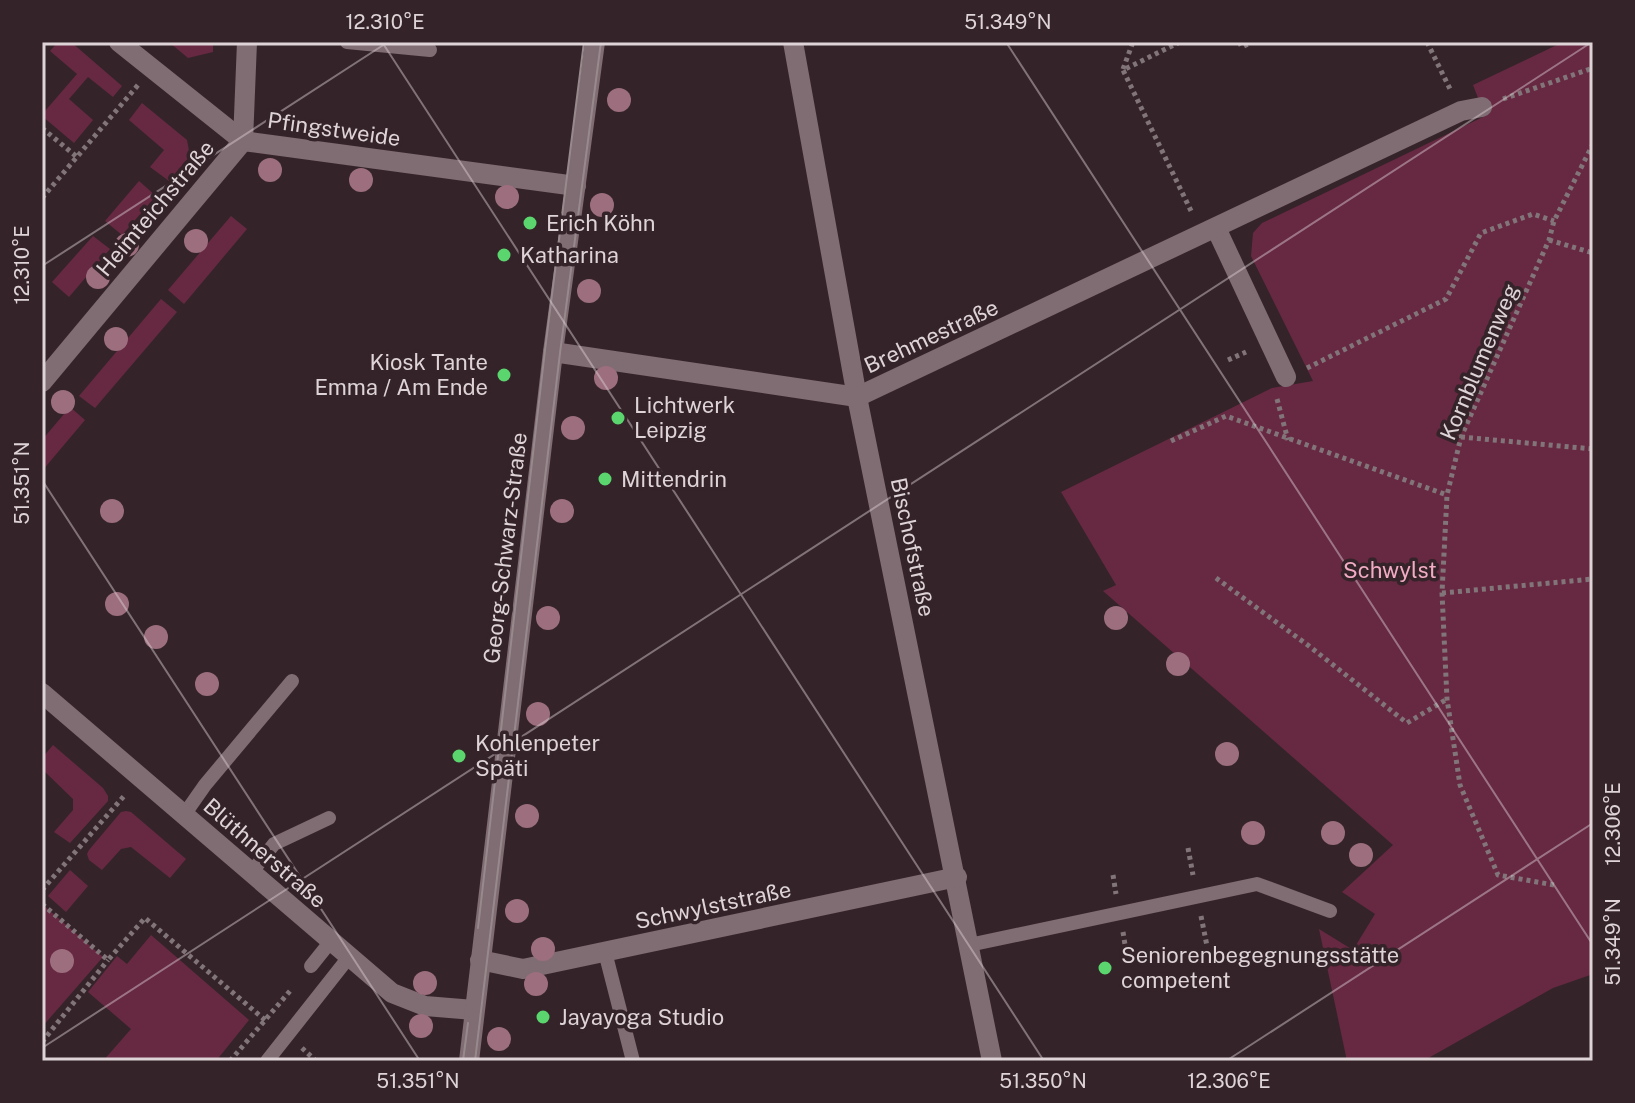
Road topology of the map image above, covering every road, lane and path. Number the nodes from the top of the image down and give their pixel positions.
1 (119, 42) edge
2 (247, 42) edge
3 (347, 42) edge
4 (595, 42) edge
5 (793, 42) edge
6 (1133, 42) edge
7 (1180, 42) edge
8 (1239, 42) edge
9 (1252, 42) edge
10 (1427, 42) edge
11 (430, 50) dead end
12 (1593, 68) edge
13 (152, 69) junction
14 (1123, 70) junction
15 (1472, 109) junction
16 (42, 128) edge
17 (243, 141) junction
18 (1593, 144) edge
19 (77, 157) junction
20 (576, 186) junction
21 (42, 198) edge
22 (1554, 221) junction
23 (1209, 232) junction
24 (1549, 240) junction
25 (1593, 253) edge
26 (553, 352) junction
27 (1286, 377) junction
28 (42, 382) edge
29 (857, 397) junction
30 (1461, 437) junction
31 (1288, 440) junction
32 (1171, 441) dead end
33 (1593, 449) edge
34 (1447, 495) junction
35 (1216, 578) dead end
36 (1593, 579) edge
37 (1442, 593) junction
38 (292, 681) dead end
39 (42, 693) edge
40 (1447, 699) junction
41 (140, 777) junction
42 (184, 815) junction
43 (329, 818) dead end
44 (251, 873) junction
45 (957, 877) junction
46 (1554, 885) dead end
47 (42, 890) edge
48 (42, 904) edge
49 (1330, 911) dead end
50 (331, 941) junction
51 (969, 945) junction
52 (605, 952) junction
53 (349, 957) junction
54 (108, 960) junction
55 (480, 960) junction
56 (311, 966) joint
57 (474, 1010) junction
58 (265, 1020) junction
59 (42, 1042) edge
60 (230, 1061) edge
61 (267, 1061) edge
62 (469, 1061) edge
63 (633, 1061) edge
64 (992, 1061) edge

1 - 13 street, Pfingstweide
2 - 17 street, Heimteichstraße
3 - 11 lane
4 - 20 street, Georg-Schwarz-Straße
5 - 29 street, Bischofstraße
6 - 14 path
7 - 14 path
8 - 9 path
10 - 15 path
12 - 15 path
13 - 17 street, Pfingstweide
13 - 19 path
14 - 23 path
15 - 23 street, Brehmestraße
16 - 19 path
17 - 20 street, Pfingstweide
17 - 28 street, Heimteichstraße
18 - 22 path, Kornblumenweg
19 - 21 path
20 - 26 street, Georg-Schwarz-Straße
22 - 24 path, Kornblumenweg
22 - 27 path
23 - 27 street
23 - 29 street, Brehmestraße
24 - 25 path
24 - 30 path, Kornblumenweg
26 - 29 street, Brehmestraße
26 - 55 street, Georg-Schwarz-Straße
27 - 31 path
29 - 45 street, Bischofstraße
30 - 33 path
30 - 34 path, Kornblumenweg
31 - 32 path
31 - 34 path
34 - 37 path, Kornblumenweg
35 - 40 path
36 - 37 path
37 - 40 path, Kornblumenweg
38 - 42 lane
39 - 41 street, Blüthnerstraße
40 - 46 path, Kornblumenweg
41 - 42 street, Blüthnerstraße
41 - 47 path
42 - 44 street, Blüthnerstraße
43 - 44 lane
44 - 50 street, Blüthnerstraße
45 - 51 street, Bischofstraße
45 - 52 street, Schwylststraße
48 - 54 path
49 - 51 lane
50 - 53 street, Blüthnerstraße
50 - 56 lane
51 - 64 street, Bischofstraße
52 - 55 street, Schwylststraße
52 - 63 lane
53 - 57 street, Blüthnerstraße
53 - 61 lane
54 - 58 path
54 - 59 path
55 - 57 street, Georg-Schwarz-Straße
56 - 58 path
57 - 62 street, Georg-Schwarz-Straße
58 - 60 path

